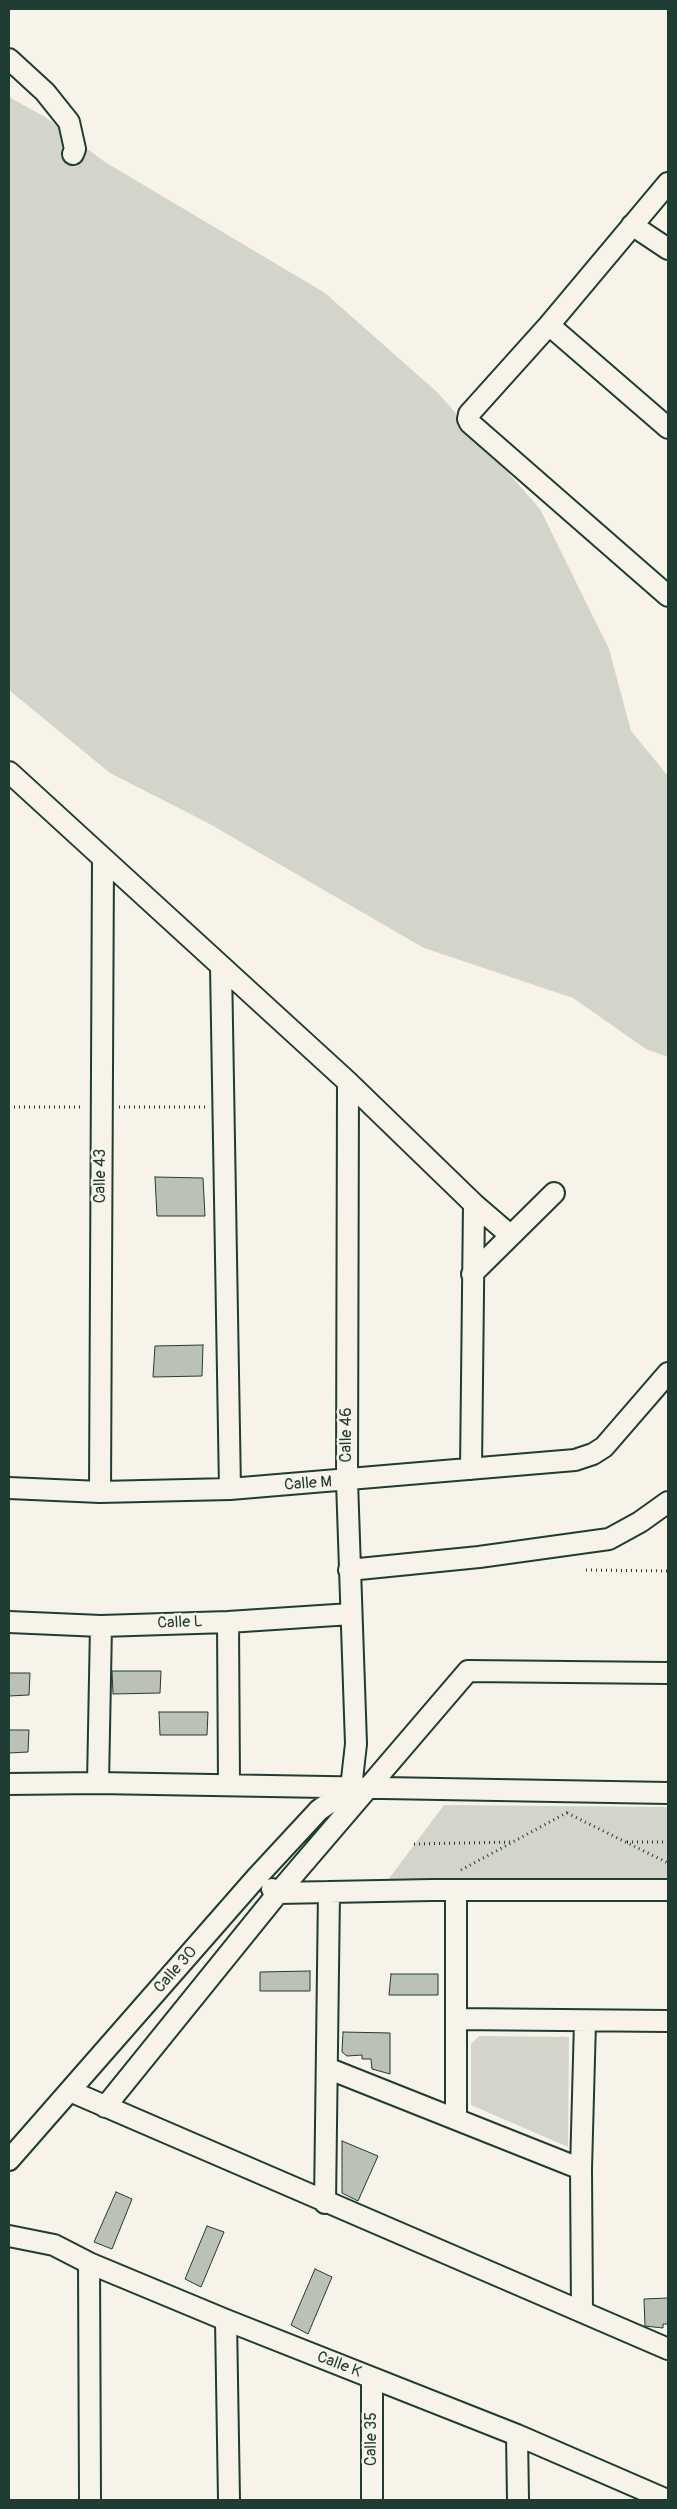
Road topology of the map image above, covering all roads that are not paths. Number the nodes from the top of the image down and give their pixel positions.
1 (9, 59) edge
2 (73, 154) dead end
3 (664, 196) edge
4 (632, 225) junction
5 (668, 249) edge
6 (549, 325) junction
7 (668, 428) edge
8 (668, 596) edge
9 (9, 772) edge
10 (103, 859) junction
11 (221, 966) junction
12 (348, 1082) junction
13 (554, 1193) dead end
14 (474, 1204) junction
15 (510, 1235) junction
16 (472, 1274) junction
17 (668, 1373) edge
18 (472, 1469) junction
19 (347, 1481) junction
20 (9, 1488) edge
21 (230, 1489) junction
22 (100, 1492) junction
23 (668, 1502) edge
24 (349, 1570) junction
25 (351, 1614) junction
26 (9, 1622) edge
27 (228, 1622) junction
28 (101, 1626) junction
29 (668, 1674) edge
30 (98, 1782) junction
31 (9, 1784) edge
32 (228, 1785) junction
33 (360, 1788) junction
34 (668, 1793) edge
35 (256, 1878) junction
36 (457, 1881) junction
37 (668, 1890) edge
38 (329, 1892) junction
39 (278, 1894) junction
40 (456, 2019) junction
41 (668, 2021) edge
42 (584, 2022) junction
43 (327, 2068) junction
44 (70, 2091) junction
45 (105, 2107) junction
46 (456, 2118) junction
47 (9, 2160) edge
48 (581, 2169) junction
49 (325, 2203) junction
50 (9, 2236) edge
51 (89, 2262) junction
52 (582, 2311) junction
53 (226, 2320) junction
54 (668, 2349) edge
55 (372, 2378) junction
56 (517, 2435) junction
57 (665, 2496) edge
58 (90, 2500) edge
59 (229, 2500) edge
60 (372, 2500) edge
61 (518, 2500) edge

1 - 2 street
3 - 4 street
4 - 5 street
4 - 6 street
6 - 7 street
6 - 8 street
9 - 10 street
10 - 11 street
10 - 22 street, Calle 43
11 - 12 street
11 - 21 street
12 - 14 street
12 - 19 street, Calle 46
13 - 15 street
14 - 15 street
14 - 16 street
15 - 16 street
16 - 18 street
17 - 18 street, Calle M
18 - 19 street, Calle M
19 - 21 street, Calle M
19 - 24 street, Calle 46
20 - 22 street, Calle M
21 - 22 street, Calle M
23 - 24 street
24 - 25 street, Calle 46
25 - 27 street, Calle L
25 - 33 street, Calle 46
26 - 28 street, Calle L
27 - 28 street, Calle L
27 - 32 street
28 - 30 street
29 - 33 street
30 - 31 street
30 - 32 street
32 - 33 street
33 - 34 street
33 - 35 street, Calle 30
33 - 39 street
35 - 39 street
35 - 44 street, Calle 30
36 - 37 street
36 - 38 street
36 - 40 street
38 - 39 street
38 - 43 street
39 - 45 street
40 - 42 street
40 - 46 street
41 - 42 street
42 - 48 street
43 - 46 street
43 - 49 street
44 - 45 street
44 - 47 street, Calle 30
45 - 49 street
46 - 48 street
48 - 52 street
49 - 52 street
50 - 51 street, Calle K
51 - 53 street, Calle K
51 - 58 street
52 - 54 street
53 - 55 street, Calle K
53 - 59 street
55 - 56 street, Calle K
55 - 60 street, Calle 35
56 - 57 street, Calle K
56 - 61 street

